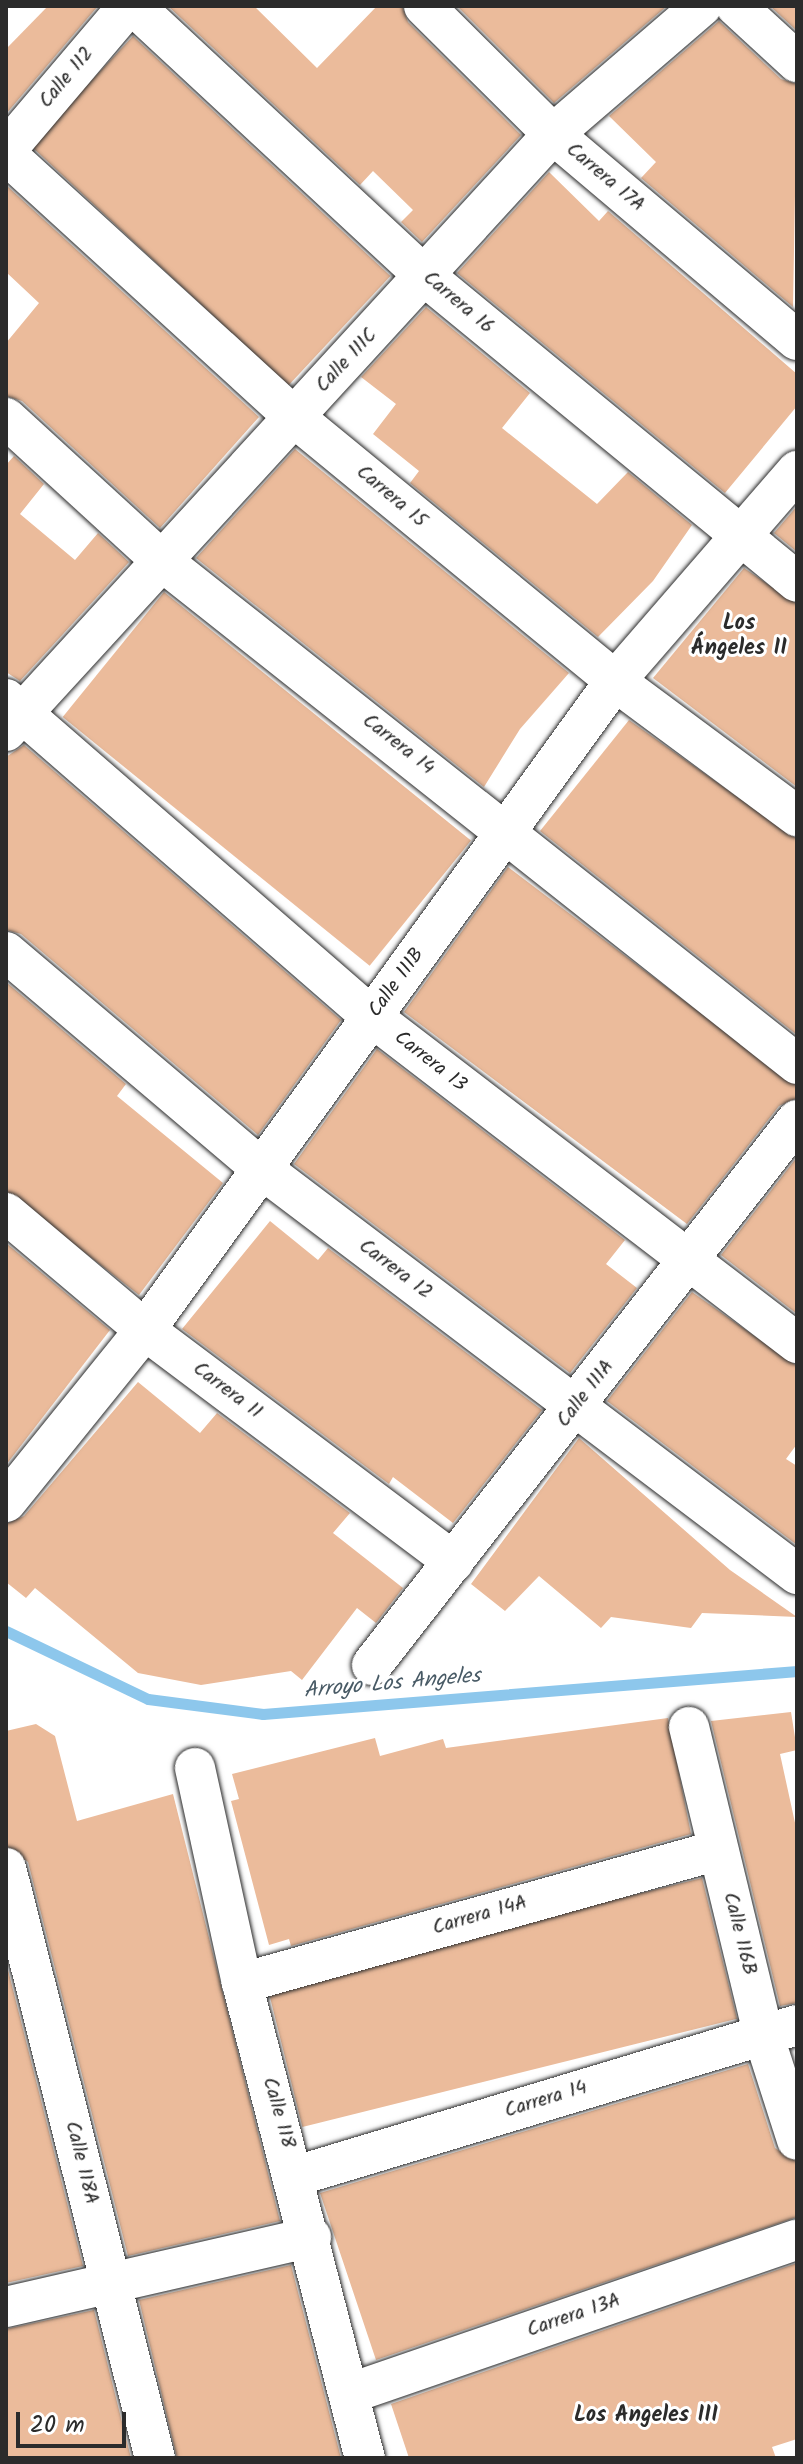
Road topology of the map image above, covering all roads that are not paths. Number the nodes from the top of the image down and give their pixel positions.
1 (131, 6) edge
2 (424, 6) edge
3 (702, 6) edge
4 (736, 6) edge
5 (797, 62) edge
6 (553, 134) junction
7 (6, 152) edge
8 (426, 277) junction
9 (797, 340) edge
10 (294, 417) junction
11 (6, 418) edge
12 (797, 471) edge
13 (738, 540) junction
14 (162, 561) junction
15 (797, 582) edge
16 (615, 681) junction
17 (11, 714) edge
18 (797, 816) edge
19 (509, 832) junction
20 (6, 952) edge
21 (372, 1017) junction
22 (797, 1064) edge
23 (797, 1120) edge
24 (262, 1169) junction
25 (6, 1213) edge
26 (688, 1264) junction
27 (145, 1330) junction
28 (797, 1343) edge
29 (575, 1407) junction
30 (6, 1502) edge
31 (454, 1562) junction
32 (797, 1574) edge
33 (372, 1665) dead end
34 (689, 1727) dead end
35 (195, 1768) dead end
36 (718, 1850) junction
37 (6, 1868) edge
38 (242, 1983) junction
39 (780, 2030) edge
40 (797, 2140) edge
41 (296, 2176) junction
42 (311, 2237) junction
43 (797, 2239) edge
44 (111, 2280) junction
45 (6, 2307) edge
46 (351, 2393) junction
47 (155, 2458) edge
48 (365, 2458) edge

1 - 7 street, Calle 112
1 - 8 street, Carrera 16
2 - 6 street, Carrera 17A
3 - 6 street, Calle 111C
4 - 5 street
6 - 8 street, Calle 111C
6 - 9 street, Carrera 17A
7 - 10 street, Carrera 15
8 - 10 street, Calle 111C
8 - 13 street, Carrera 16
10 - 14 street, Calle 111C
10 - 16 street, Carrera 15
11 - 14 street, Carrera 14
12 - 13 street, Calle 111B
13 - 15 street, Carrera 16
13 - 16 street, Calle 111B
14 - 17 street, Calle 111C
14 - 19 street, Carrera 14
16 - 18 street, Carrera 15
16 - 19 street, Calle 111B
17 - 21 street, Carrera 13
19 - 21 street, Calle 111B
19 - 22 street, Carrera 14
20 - 24 street, Carrera 12
21 - 24 street, Calle 111B
21 - 26 street, Carrera 13
23 - 26 street, Calle 111A
24 - 27 street, Calle 111B
24 - 29 street, Carrera 12
25 - 27 street, Carrera 11
26 - 28 street, Carrera 13
26 - 29 street, Calle 111A
27 - 30 street, Calle 111B
27 - 31 street, Carrera 11
29 - 31 street, Calle 111A
29 - 32 street, Carrera 12
31 - 33 street, Calle 111A
34 - 36 street, Calle 116B
35 - 38 street, Calle 118
36 - 38 street, Carrera 14A
36 - 39 street, Calle 116B
37 - 44 street, Calle 118A
38 - 41 street, Calle 118
39 - 40 street, Calle 116B
39 - 41 street, Carrera 14
41 - 42 street, Calle 118
42 - 44 street
42 - 46 street, Calle 118
43 - 46 street, Carrera 13A
44 - 45 street
44 - 47 street, Calle 118A
46 - 48 street, Calle 118

